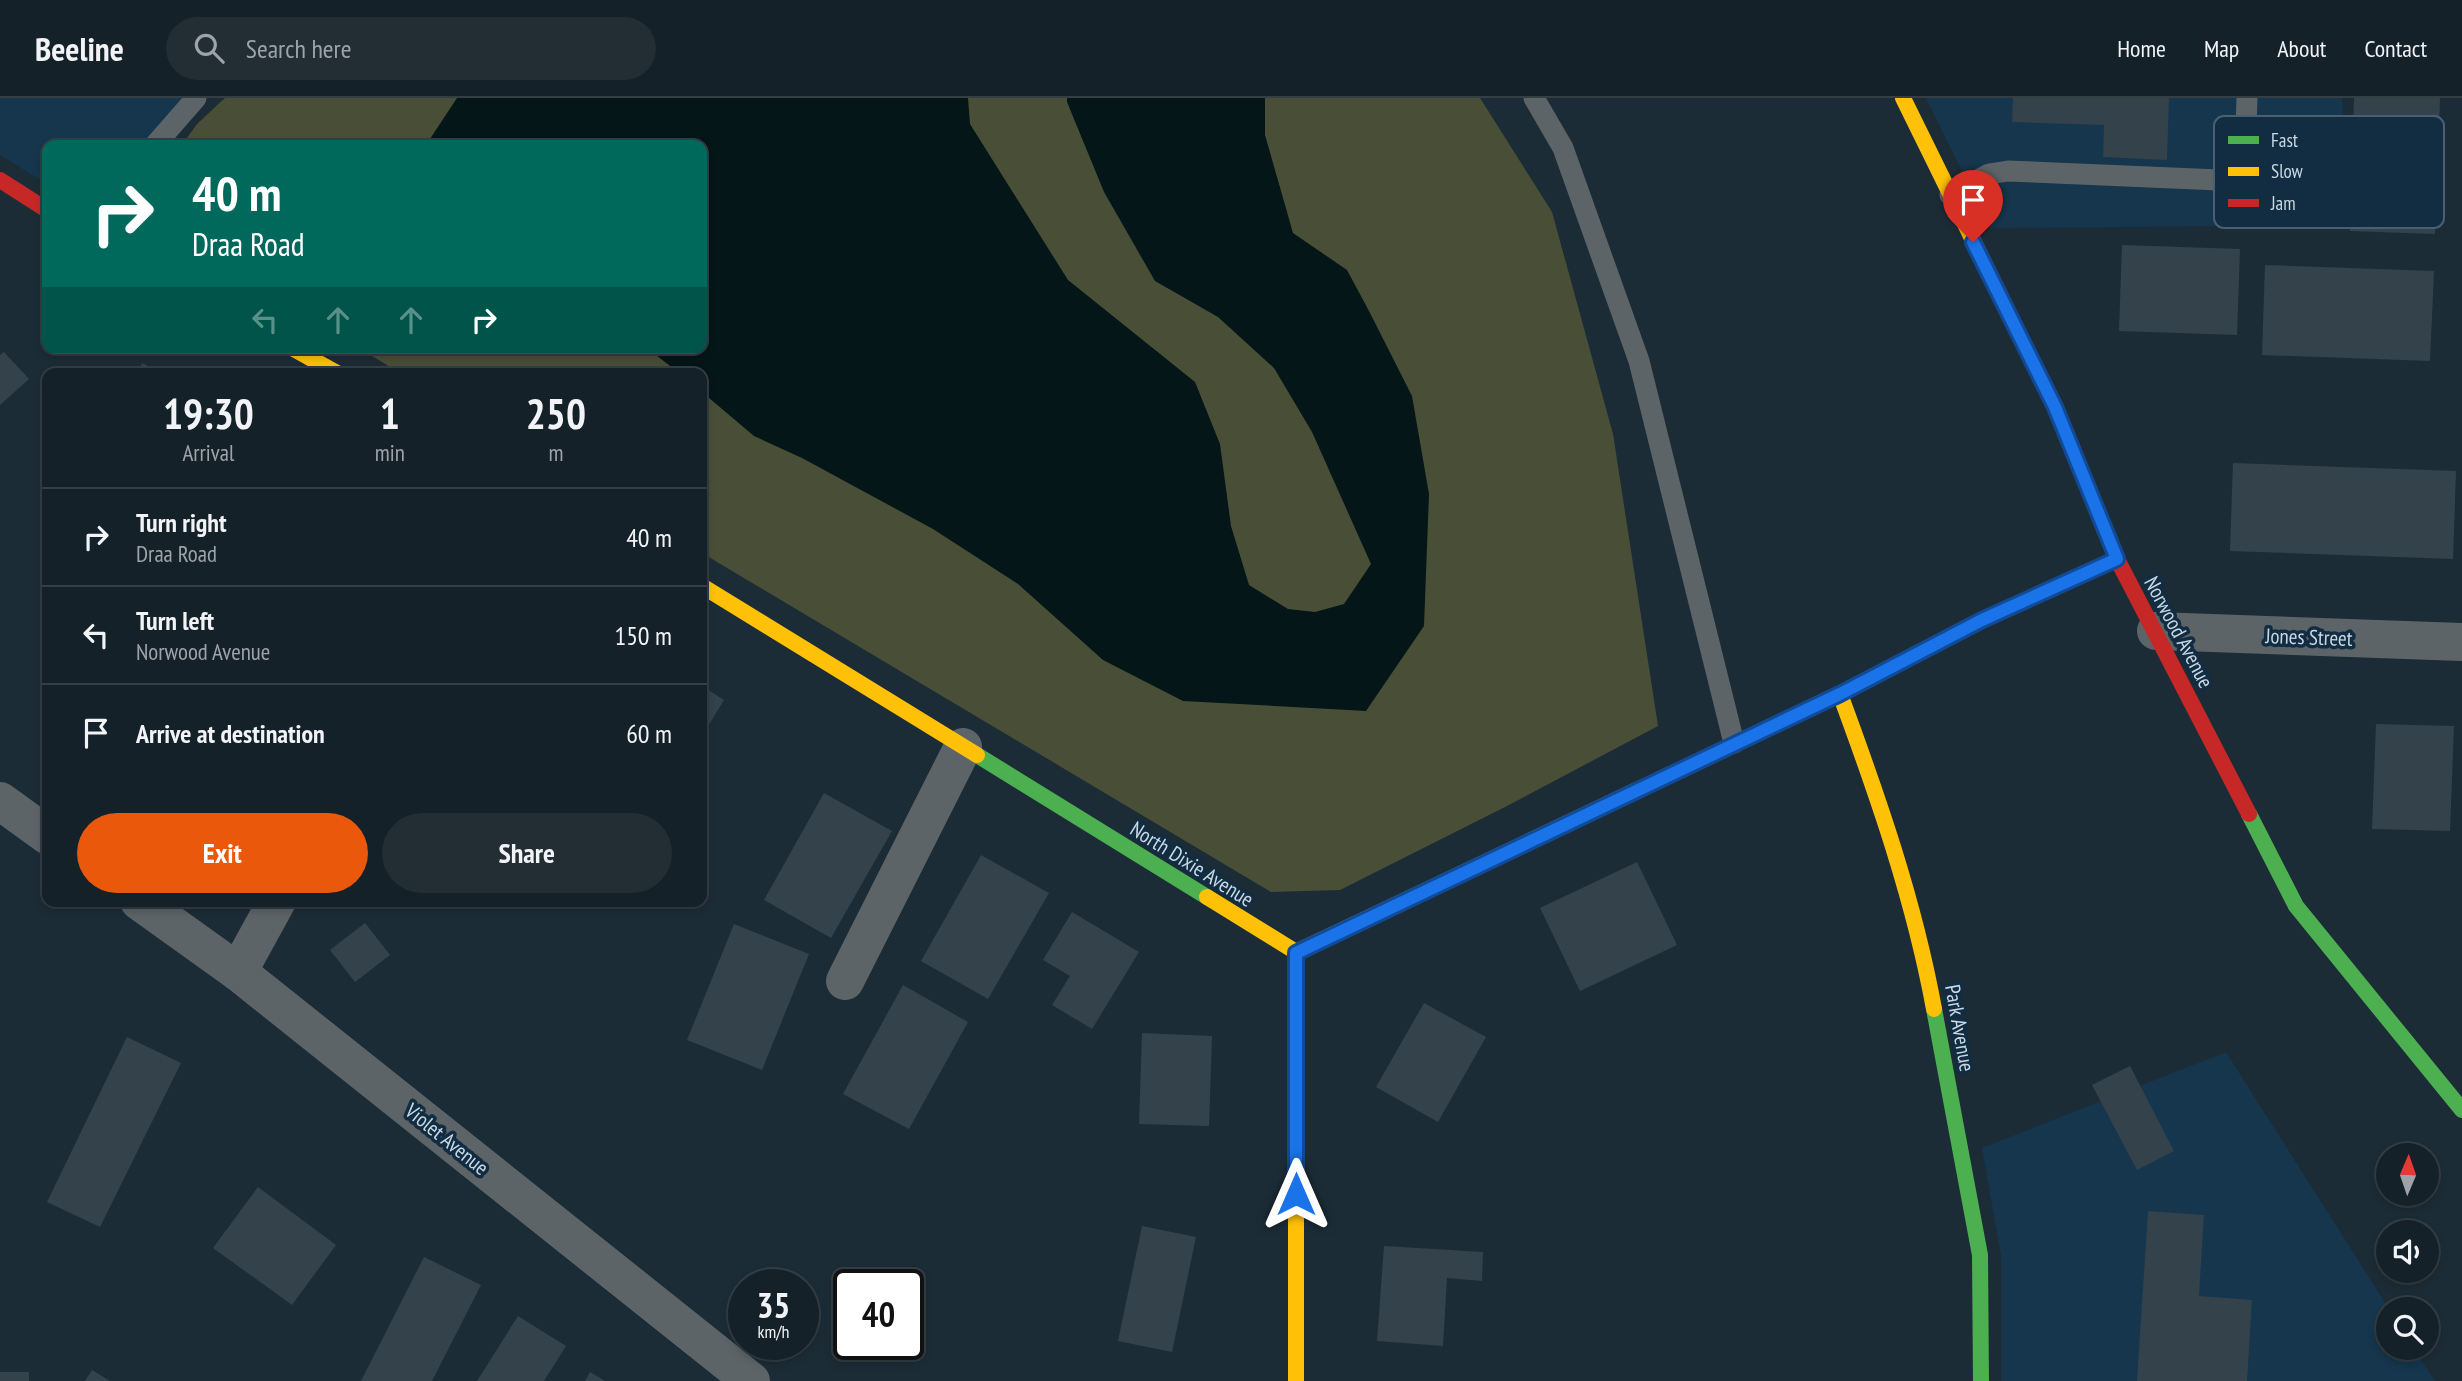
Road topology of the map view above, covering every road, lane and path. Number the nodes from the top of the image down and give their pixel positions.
1 (196, 98) edge
2 (1534, 98) edge
3 (1903, 98) edge
4 (2247, 98) edge
5 (180, 108) edge
6 (2246, 116) edge
7 (158, 140) edge
8 (0, 180) edge
9 (2214, 180) edge
10 (1950, 195) junction
11 (42, 207) edge
12 (303, 354) edge
13 (328, 368) edge
14 (2117, 559) junction
15 (707, 589) edge
16 (2156, 631) junction
17 (2462, 642) edge
18 (1840, 694) junction
19 (1734, 743) junction
20 (963, 747) junction
21 (0, 801) edge
22 (42, 831) edge
23 (147, 907) edge
24 (273, 907) edge
25 (1296, 953) junction
26 (238, 972) junction
27 (845, 981) dead end
28 (2462, 1110) edge
29 (751, 1381) edge
30 (1296, 1381) edge
31 (1981, 1381) edge

1 - 5 lane
2 - 19 lane
3 - 10 street, Norwood Avenue
4 - 6 lane
5 - 7 lane
8 - 11 street
9 - 10 lane
10 - 14 street, Norwood Avenue
12 - 13 street
14 - 16 street, Norwood Avenue
14 - 18 street
15 - 20 street, North Dixie Avenue
16 - 17 street, Jones Street
16 - 28 street, Norwood Avenue
18 - 19 street
18 - 31 street, Park Avenue
19 - 25 street
20 - 25 street, North Dixie Avenue
20 - 27 street
21 - 22 street
23 - 26 street, Violet Avenue
24 - 26 street
25 - 30 street
26 - 29 street, Violet Avenue

